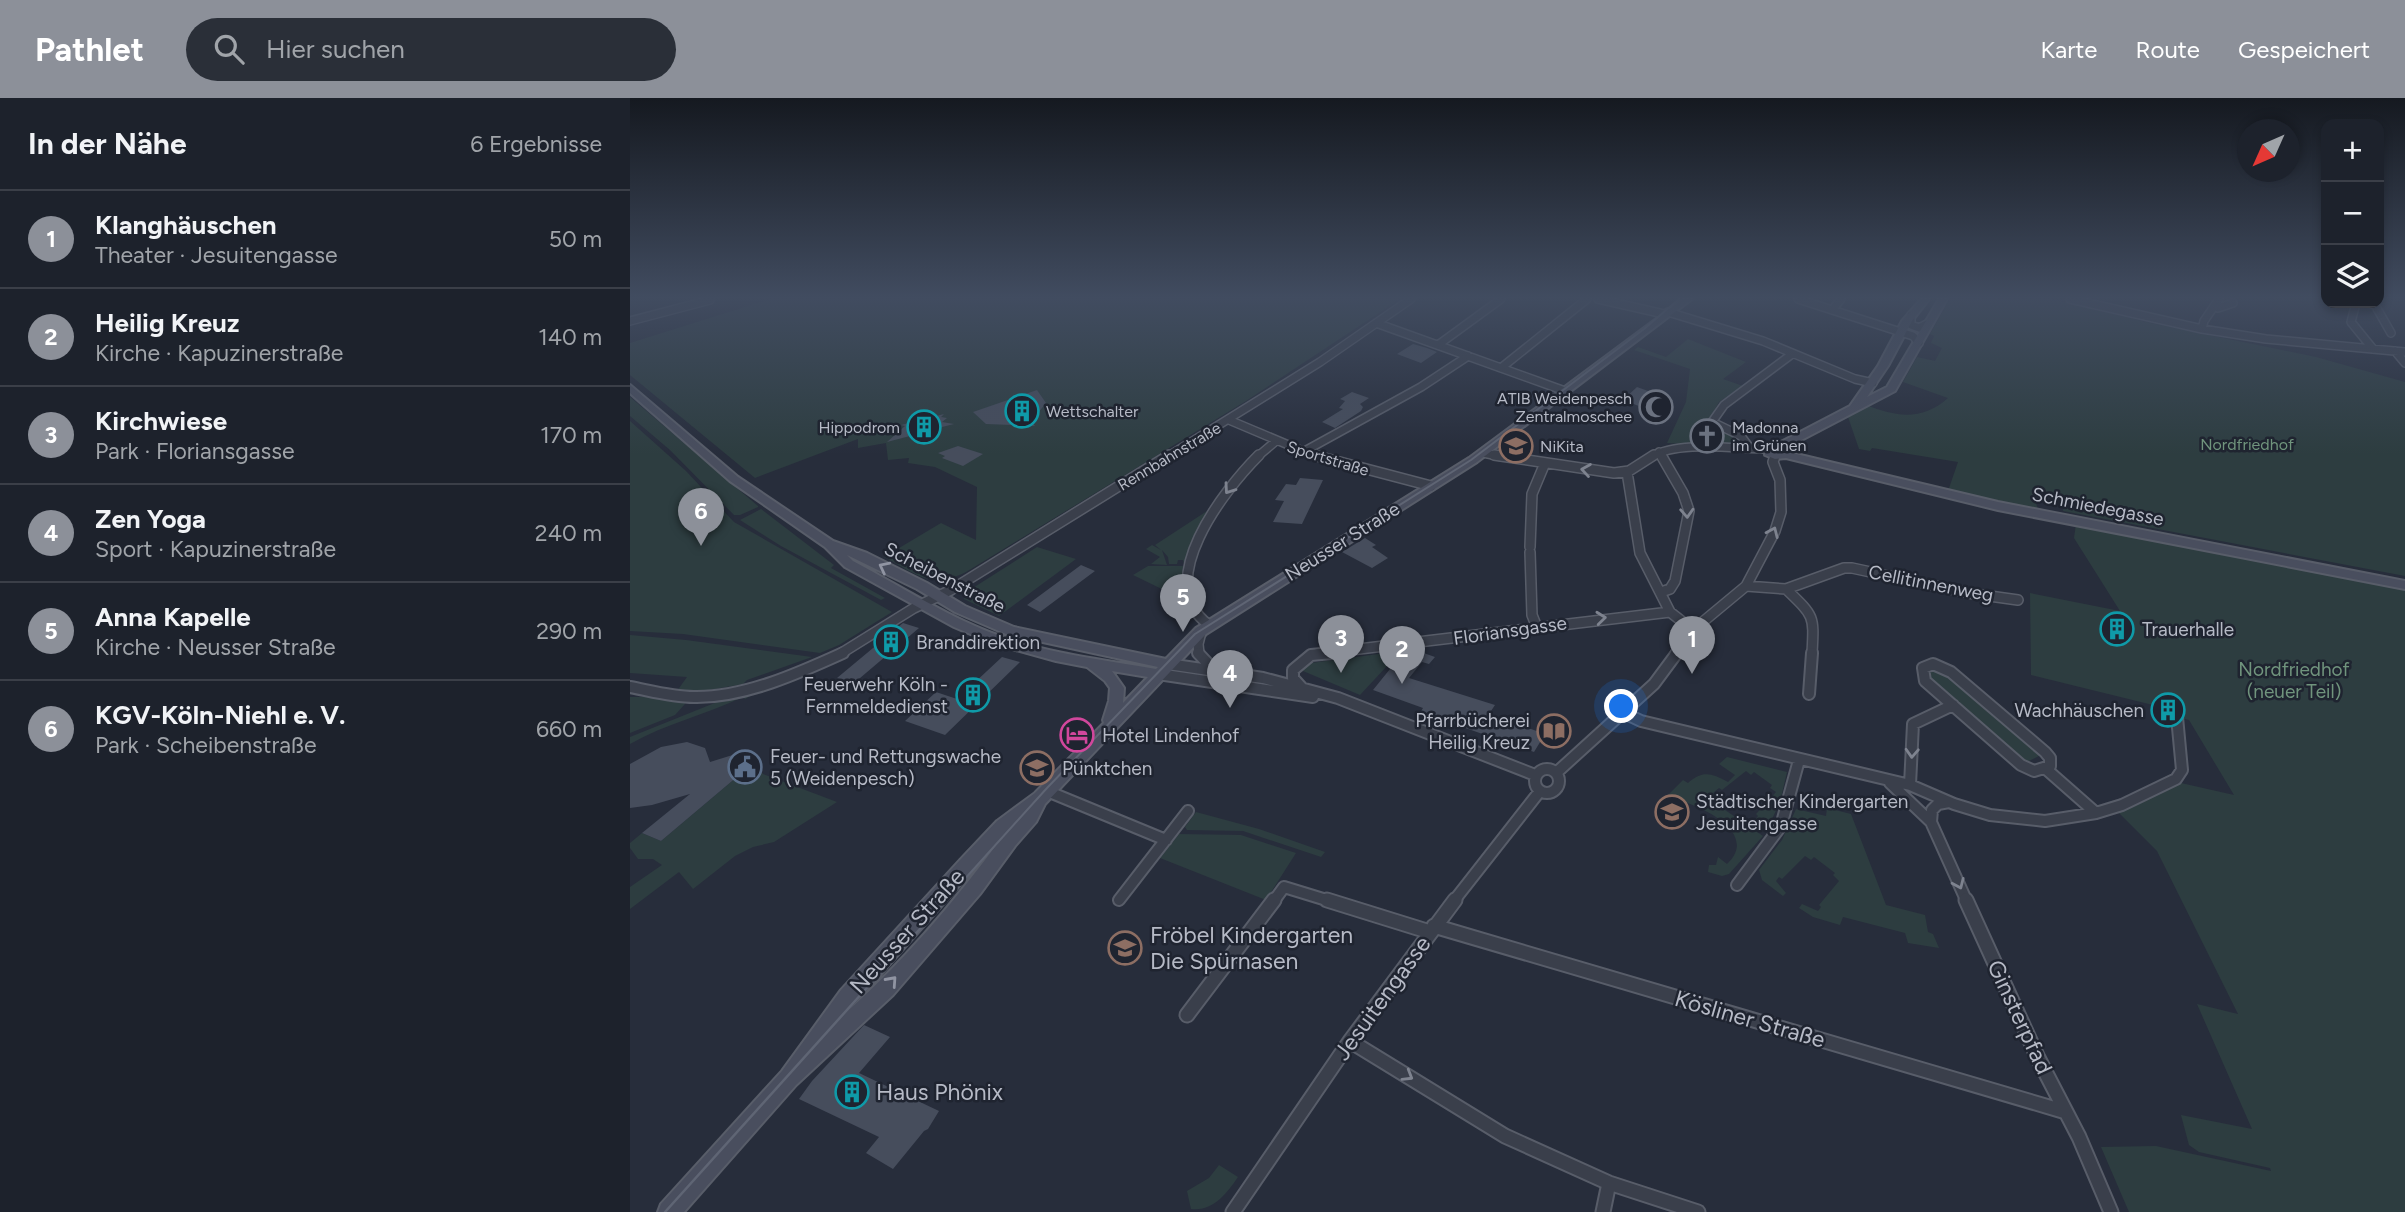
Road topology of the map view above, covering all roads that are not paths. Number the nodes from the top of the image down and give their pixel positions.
1 (1336, 351) edge
2 (1454, 351) edge
3 (1522, 351) edge
4 (1617, 351) edge
5 (1785, 351) edge
6 (1891, 351) edge
7 (1914, 351) edge
8 (2395, 351) joint
9 (2405, 352) edge
10 (1792, 354) junction
11 (1468, 356) junction
12 (2405, 363) edge
13 (1501, 368) junction
14 (1873, 384) junction
15 (630, 388) edge
16 (1891, 389) junction
17 (1565, 391) junction
18 (1850, 411) junction
19 (1229, 420) junction
20 (1276, 441) junction
21 (1750, 448) junction
22 (1303, 452) junction
23 (1659, 452) junction
24 (1777, 452) junction
25 (1483, 453) junction
26 (1545, 463) junction
27 (1627, 472) junction
28 (1431, 486) junction
29 (829, 544) junction
30 (2405, 585) edge
31 (1746, 586) junction
32 (1786, 589) junction
33 (1661, 592) junction
34 (936, 596) junction
35 (2018, 600) dead end
36 (921, 604) junction
37 (1670, 611) junction
38 (1536, 625) junction
39 (1205, 628) junction
40 (1693, 630) junction
41 (1086, 662) junction
42 (1163, 669) junction
43 (1217, 671) junction
44 (630, 687) edge
45 (1302, 688) junction
46 (1809, 694) dead end
47 (1953, 705) junction
48 (1622, 712) junction
49 (2177, 717) dead end
50 (1387, 718) junction
51 (1107, 727) junction
52 (1799, 760) junction
53 (2046, 769) junction
54 (1556, 773) junction
55 (1535, 775) junction
56 (1887, 781) junction
57 (1910, 785) junction
58 (1540, 791) junction
59 (1044, 794) junction
60 (1949, 802) junction
61 (1188, 811) dead end
62 (2096, 813) junction
63 (1931, 822) junction
64 (1167, 840) junction
65 (1737, 886) dead end
66 (1119, 900) dead end
67 (1432, 929) junction
68 (1187, 1015) dead end
69 (1350, 1041) junction
70 (2066, 1112) junction
71 (1609, 1183) junction
72 (669, 1212) edge
73 (1233, 1212) edge
74 (1603, 1212) edge
75 (1698, 1212) edge
76 (2112, 1212) edge

1 - 19 street, Rennbahnstraße
2 - 11 street
3 - 13 street
4 - 17 street, Neusser Straße
5 - 10 street
6 - 14 street
7 - 16 street
8 - 9 street
8 - 12 street
10 - 14 street
10 - 21 street
11 - 13 street
11 - 22 street
13 - 17 street
14 - 16 street
14 - 18 street
15 - 29 street, Scheibenstraße
16 - 18 street
17 - 25 street, Neusser Straße
18 - 24 street
19 - 20 street, Sportstraße
19 - 34 street, Rennbahnstraße
20 - 22 street, Sportstraße
20 -> 39 street
21 - 23 street, Schmiedegasse
21 - 24 street, Schmiedegasse
22 - 28 street, Sportstraße
23 - 27 street, Schmiedegasse
23 -> 33 street
24 - 30 street, Schmiedegasse
31 -> 24 street
25 - 26 street
25 - 28 street, Neusser Straße
27 -> 26 street
26 - 38 street
27 - 33 street
28 - 39 street, Neusser Straße
34 -> 29 street, Scheibenstraße
29 - 36 street, Scheibenstraße
31 - 32 street
31 - 40 street
32 - 35 street, Cellitinnenweg
32 - 46 street
33 - 37 street
34 - 36 street, Rennbahnstraße
34 - 42 street, Scheibenstraße
36 - 41 street, Scheibenstraße
36 - 44 street, Scheibenstraße
38 -> 37 street, Floriansgasse
37 - 40 street
38 - 45 street, Floriansgasse
39 - 42 street, Neusser Straße
39 - 43 street
40 - 48 street
41 - 42 street, Scheibenstraße
41 - 51 street, Scheibenstraße
42 - 43 street
42 - 50 street
42 - 51 street, Neusser Straße
43 - 45 street
45 - 50 street
47 - 53 street
47 - 53 street
47 -> 57 street
48 - 52 street
48 - 54 street
49 - 62 street
50 - 55 street
51 - 59 street, Neusser Straße
52 - 56 street
52 - 65 street
53 - 62 street
54 - 55 street
54 - 58 street
55 - 58 street
56 - 57 street
56 - 63 street, Ginsterpfad
57 - 60 street
58 - 67 street, Jesuitengasse
59 - 64 street
59 - 72 street, Neusser Straße
60 - 62 street
60 - 63 street
61 - 64 street
63 -> 70 street, Ginsterpfad
64 - 66 street
67 - 68 street, Kösliner Straße
67 - 69 street, Jesuitengasse
67 - 70 street, Kösliner Straße
69 -> 71 street
69 - 73 street, Jesuitengasse
70 - 76 street, Ginsterpfad
71 - 74 street
71 - 75 street

